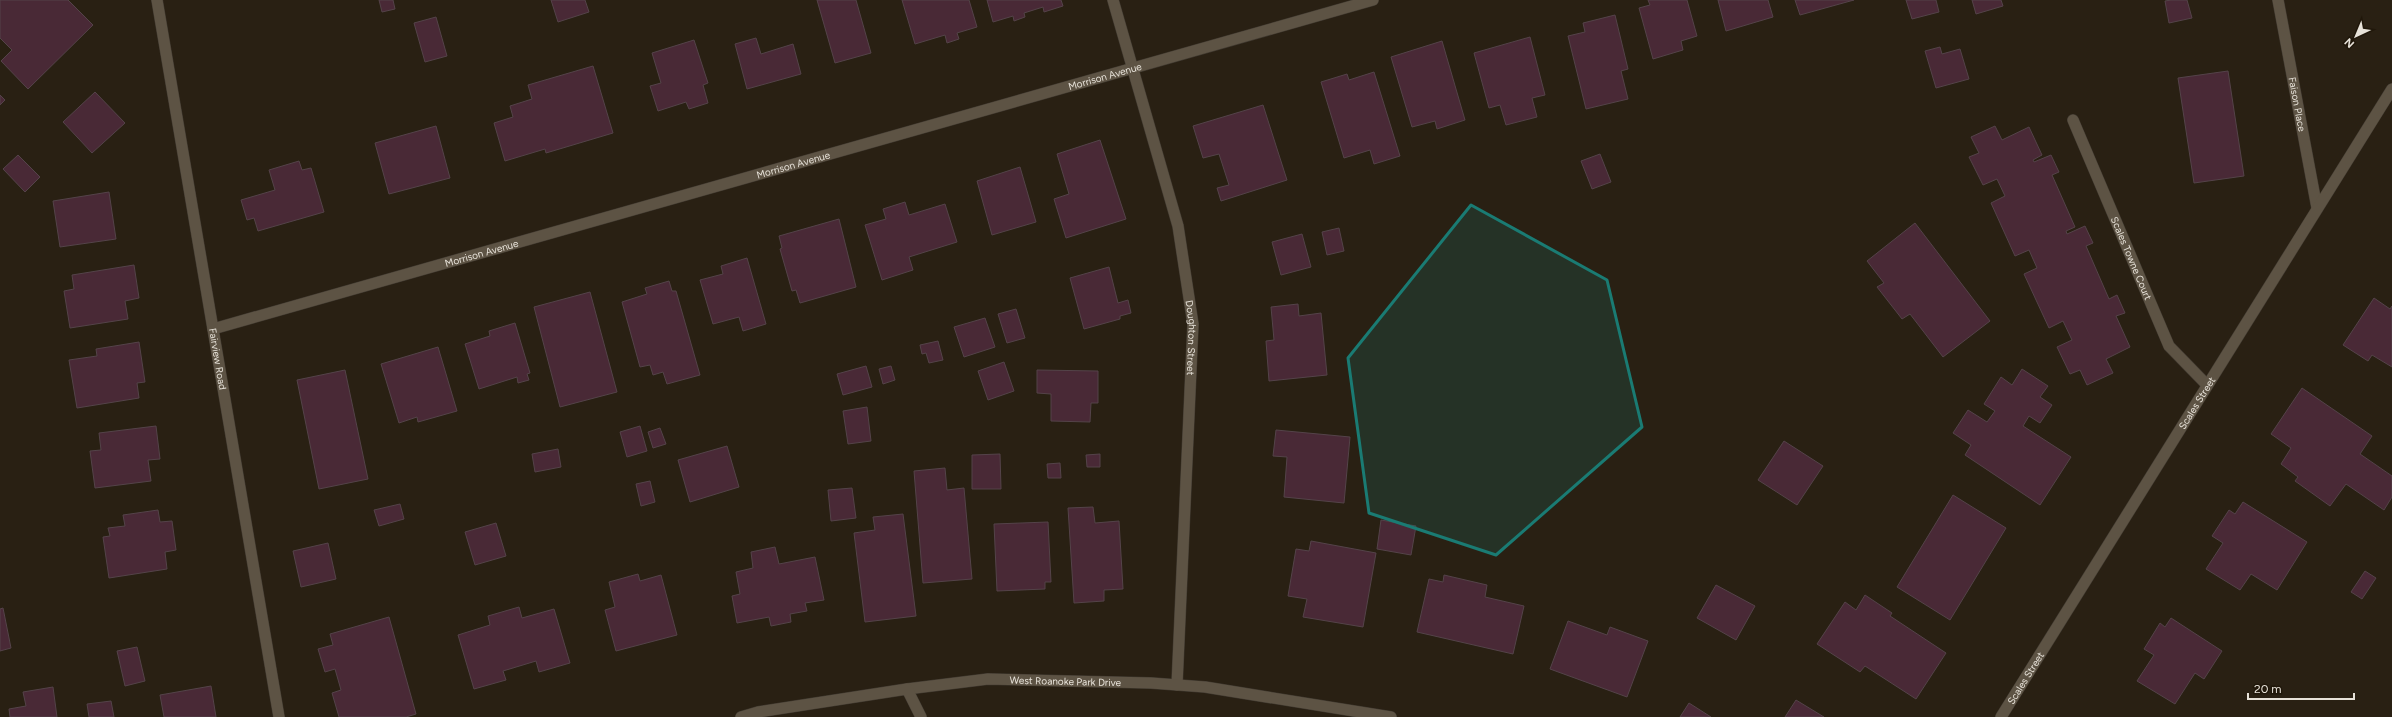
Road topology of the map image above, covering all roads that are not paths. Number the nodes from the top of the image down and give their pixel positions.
1 (157, 0) edge
2 (1113, 0) edge
3 (1373, 0) edge
4 (2278, 0) edge
5 (1131, 67) junction
6 (2392, 89) edge
7 (2073, 120) dead end
8 (2317, 208) junction
9 (213, 330) junction
10 (2207, 384) junction
11 (1178, 685) junction
12 (907, 689) junction
13 (279, 717) edge
14 (741, 717) edge
15 (921, 717) edge
16 (1391, 717) edge
17 (2002, 717) edge

1 - 9 street, Fairview Road
2 - 5 street, Doughton Street
3 - 5 street, Morrison Avenue
4 - 8 street, Faison Place
5 - 9 street, Morrison Avenue
5 - 11 street, Doughton Street
6 - 8 street, Scales Street
7 - 10 street, Scales Towne Court
8 - 10 street, Scales Street
9 - 13 street, Fairview Road
10 - 17 street, Scales Street
11 - 12 street, West Roanoke Park Drive
11 - 16 street, West Roanoke Park Drive
12 - 14 street, West Roanoke Park Drive
12 - 15 street

